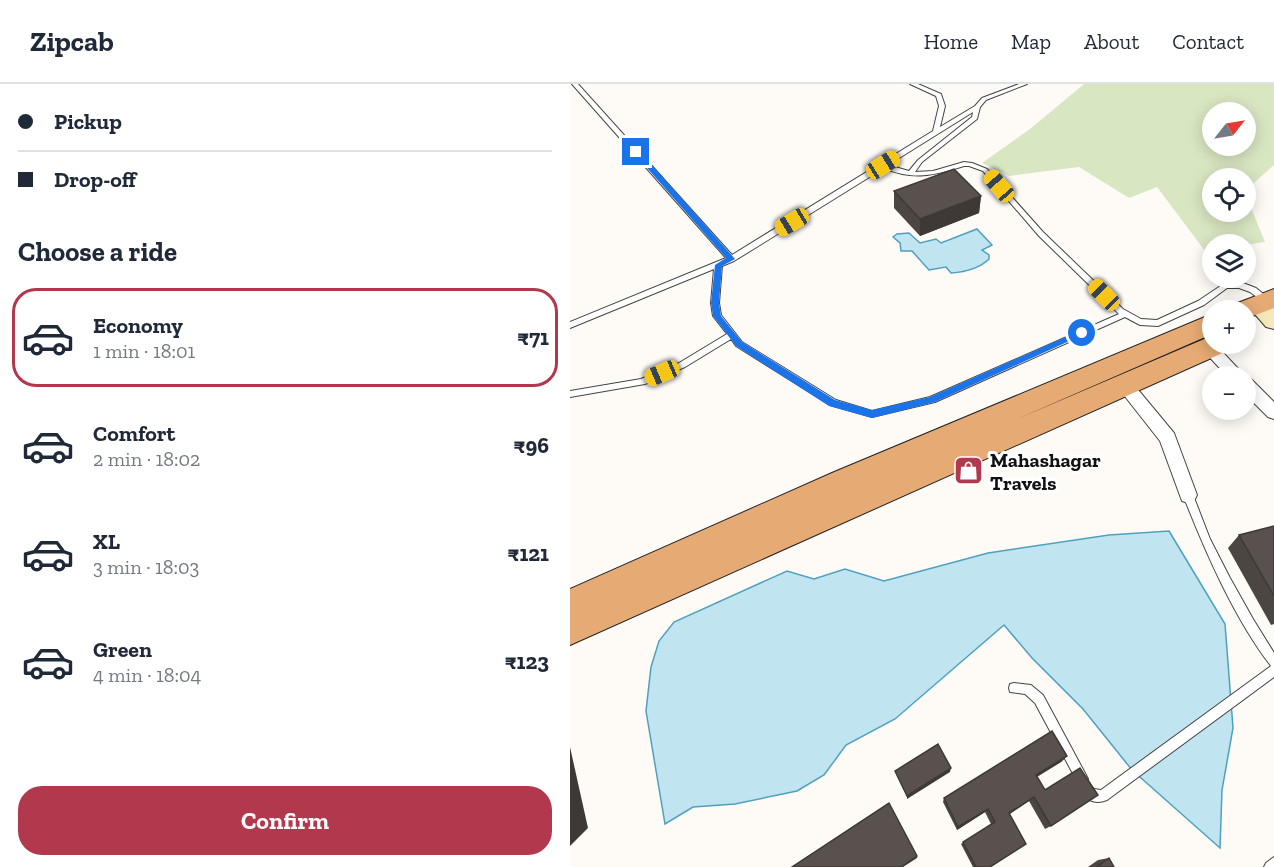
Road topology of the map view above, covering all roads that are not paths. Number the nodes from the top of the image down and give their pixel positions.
1 (575, 84) edge
2 (914, 84) edge
3 (1024, 84) edge
4 (977, 107) junction
5 (936, 132) junction
6 (883, 165) junction
7 (910, 174) junction
8 (731, 259) junction
9 (718, 265) junction
10 (1266, 311) edge
11 (1126, 314) junction
12 (570, 326) edge
13 (732, 335) junction
14 (1202, 342) edge
15 (1202, 344) edge
16 (1124, 385) junction
17 (570, 394) edge
18 (1256, 395) edge
19 (1274, 412) edge
20 (1188, 495) joint
21 (570, 605) edge
22 (570, 628) edge
23 (1274, 662) edge
24 (1274, 670) edge
25 (1014, 688) dead end
26 (1274, 863) edge
27 (1270, 867) edge

1 - 8 lane
2 - 5 lane
3 - 4 lane
4 - 5 lane
4 - 7 lane
5 - 6 lane
6 - 7 lane
6 - 8 lane
7 - 11 lane
8 - 9 lane
9 - 12 lane
9 - 13 lane
10 - 11 lane
11 - 13 lane
13 - 17 lane
14 - 21 highway
15 - 16 highway
16 - 20 street
16 - 22 highway
18 - 19 street
20 - 23 lane
24 - 25 lane
26 - 27 lane

